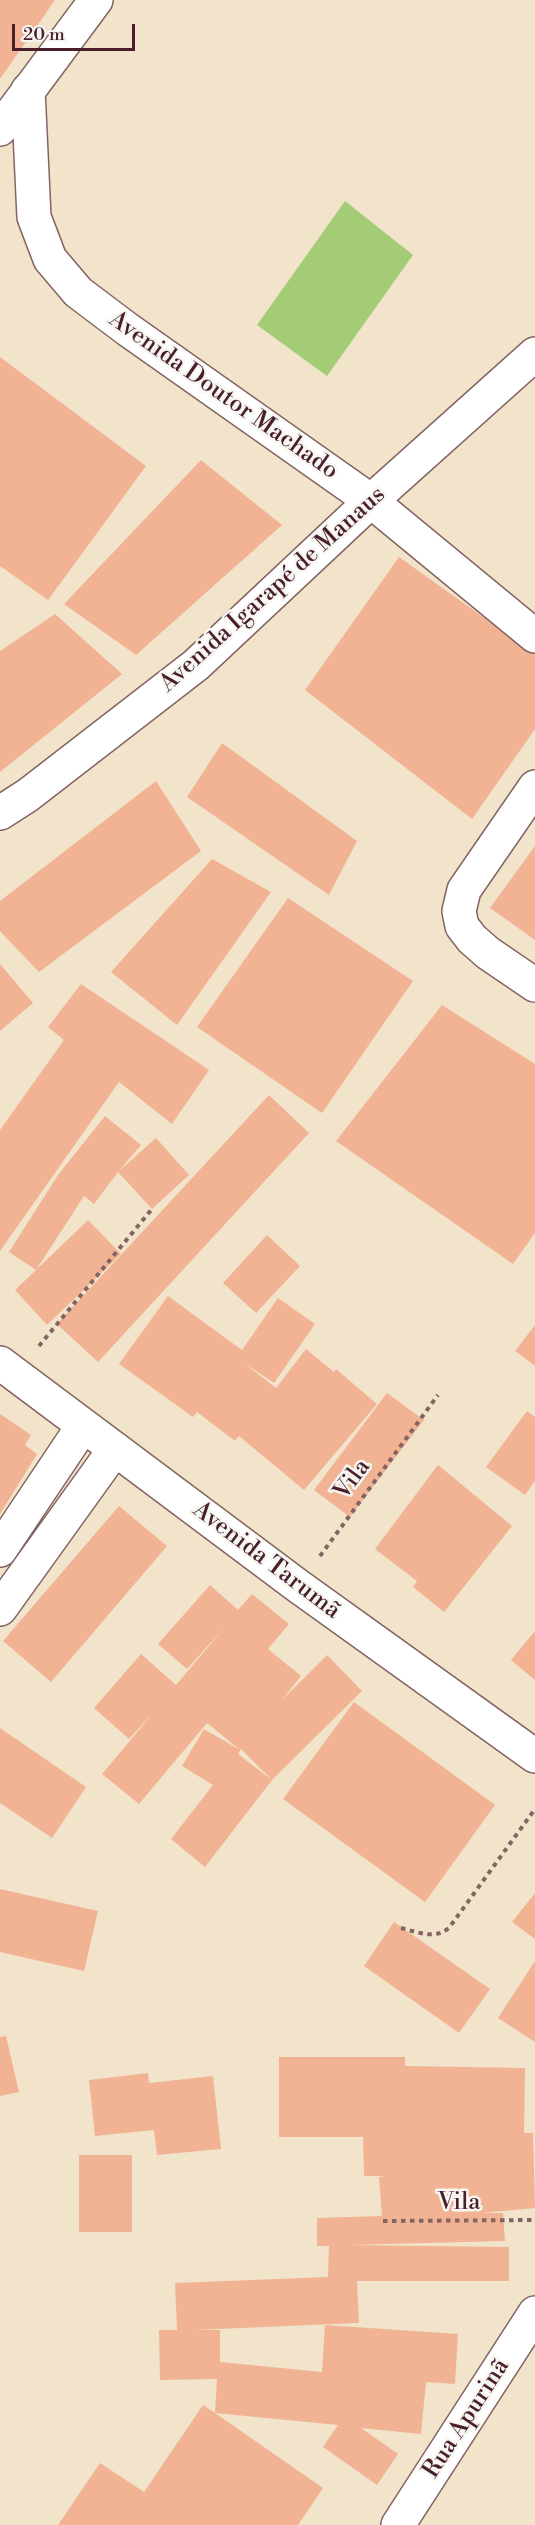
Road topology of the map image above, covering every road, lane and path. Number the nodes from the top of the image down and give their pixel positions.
1 (96, 0) edge
2 (28, 90) junction
3 (0, 129) edge
4 (535, 354) edge
5 (371, 501) junction
6 (535, 636) edge
7 (535, 787) edge
8 (0, 813) edge
9 (535, 985) edge
10 (152, 1209) dead end
11 (8, 1369) edge
12 (438, 1395) dead end
13 (83, 1426) junction
14 (115, 1449) junction
15 (0, 1550) edge
16 (298, 1586) junction
17 (0, 1609) edge
18 (535, 1756) edge
19 (535, 1809) edge
20 (401, 1928) dead end
21 (535, 2220) edge
22 (382, 2221) dead end
23 (535, 2313) edge
24 (398, 2525) edge

1 - 2 street
2 - 3 street
2 - 5 street, Avenida Doutor Machado
4 - 5 street, Avenida Igarapé de Manaus
5 - 6 street, Avenida Doutor Machado
5 - 8 street, Avenida Igarapé de Manaus
7 - 9 street
10 - 11 path
11 - 13 street, Avenida Tarumã
12 - 16 path, Vila
13 - 14 street, Avenida Tarumã
13 - 15 street
14 - 16 street, Avenida Tarumã
14 - 17 street
16 - 18 street, Avenida Tarumã
19 - 20 path
21 - 22 path, Vila
23 - 24 street, Rua Apurinã

